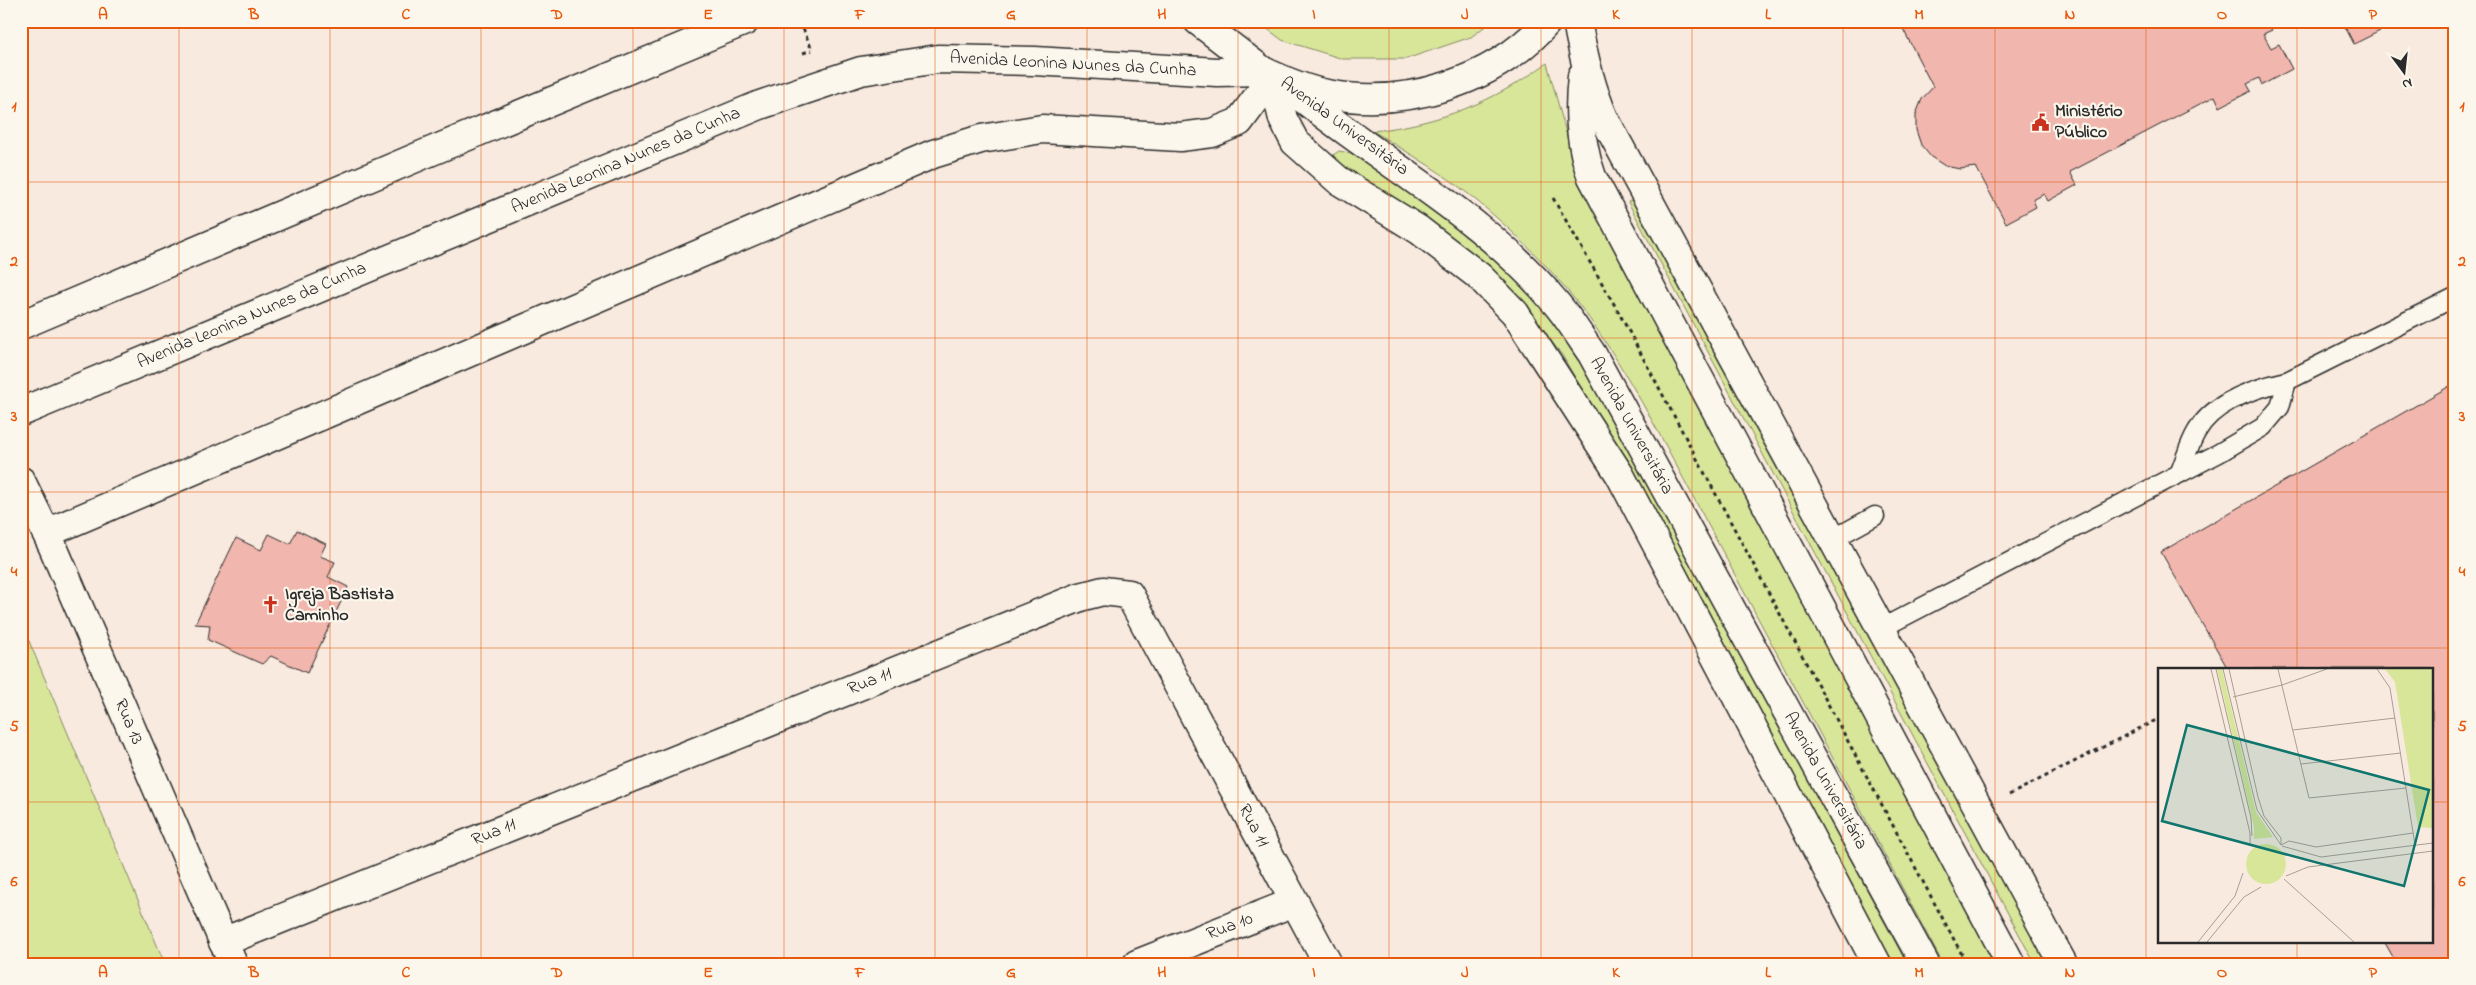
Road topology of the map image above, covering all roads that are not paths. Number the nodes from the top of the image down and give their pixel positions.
1 (745, 21) edge
2 (1198, 21) edge
3 (1548, 21) edge
4 (1577, 21) edge
5 (1584, 63) junction
6 (1268, 73) junction
7 (2455, 297) edge
8 (21, 326) edge
9 (2286, 382) junction
10 (21, 412) edge
11 (2179, 474) junction
12 (21, 481) edge
13 (1875, 516) dead end
14 (47, 533) junction
15 (1833, 539) junction
16 (1882, 628) junction
17 (1294, 902) junction
18 (228, 953) edge
19 (1137, 964) edge
20 (1328, 964) edge
21 (1877, 964) edge
22 (1925, 964) edge
23 (2011, 964) edge
24 (2063, 964) edge

1 - 8 street
2 - 6 street
3 - 6 street
4 - 5 street
5 - 15 street
5 - 23 street
6 - 10 street, Avenida Leonina Nunes da Cunha
6 - 14 street
6 - 21 street, Avenida Universitária
6 - 22 street, Avenida Universitária
7 - 9 lane
9 - 11 lane
9 - 11 lane
11 - 16 lane
12 - 14 street, Rua 13
13 - 15 lane
14 - 18 street, Rua 13
15 - 16 street
16 - 24 street
17 - 18 street, Rua 11
17 - 19 street, Rua 10
17 - 20 street, Rua 11

